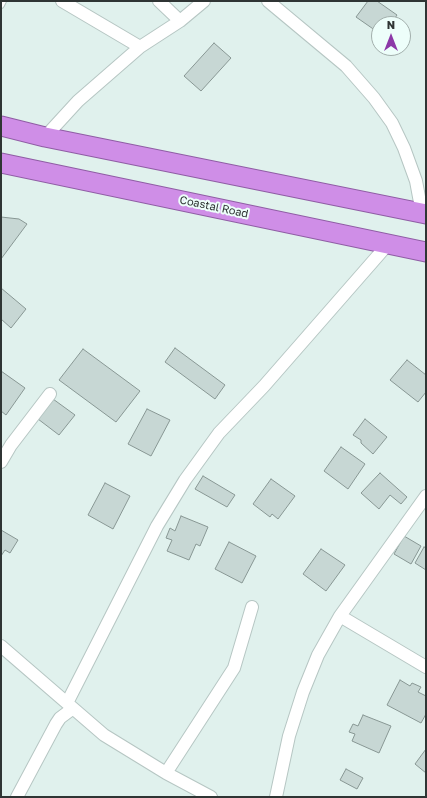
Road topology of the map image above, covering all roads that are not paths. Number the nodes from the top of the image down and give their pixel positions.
1 (3, 1) edge
2 (62, 1) edge
3 (160, 1) edge
4 (204, 1) edge
5 (268, 1) edge
6 (1, 5) edge
7 (180, 21) junction
8 (140, 47) junction
9 (1, 126) edge
10 (45, 137) junction
11 (4, 168) edge
12 (424, 213) edge
13 (389, 243) junction
14 (426, 252) edge
15 (50, 394) dead end
16 (1, 462) edge
17 (426, 496) edge
18 (252, 608) dead end
19 (340, 616) junction
20 (1, 646) edge
21 (426, 667) edge
22 (69, 706) junction
23 (166, 773) junction
24 (17, 797) edge
25 (211, 797) edge
26 (276, 797) edge

1 - 6 lane
2 - 8 street
3 - 7 street
4 - 7 street
5 - 12 street
7 - 8 street
8 - 10 street
9 - 10 highway
10 - 12 highway
11 - 13 highway, Coastal Road
13 - 14 highway, Coastal Road
13 - 22 street
15 - 16 street
17 - 19 street
18 - 23 street
19 - 21 street
19 - 26 street
20 - 22 street
22 - 23 street
22 - 24 street
23 - 25 street

